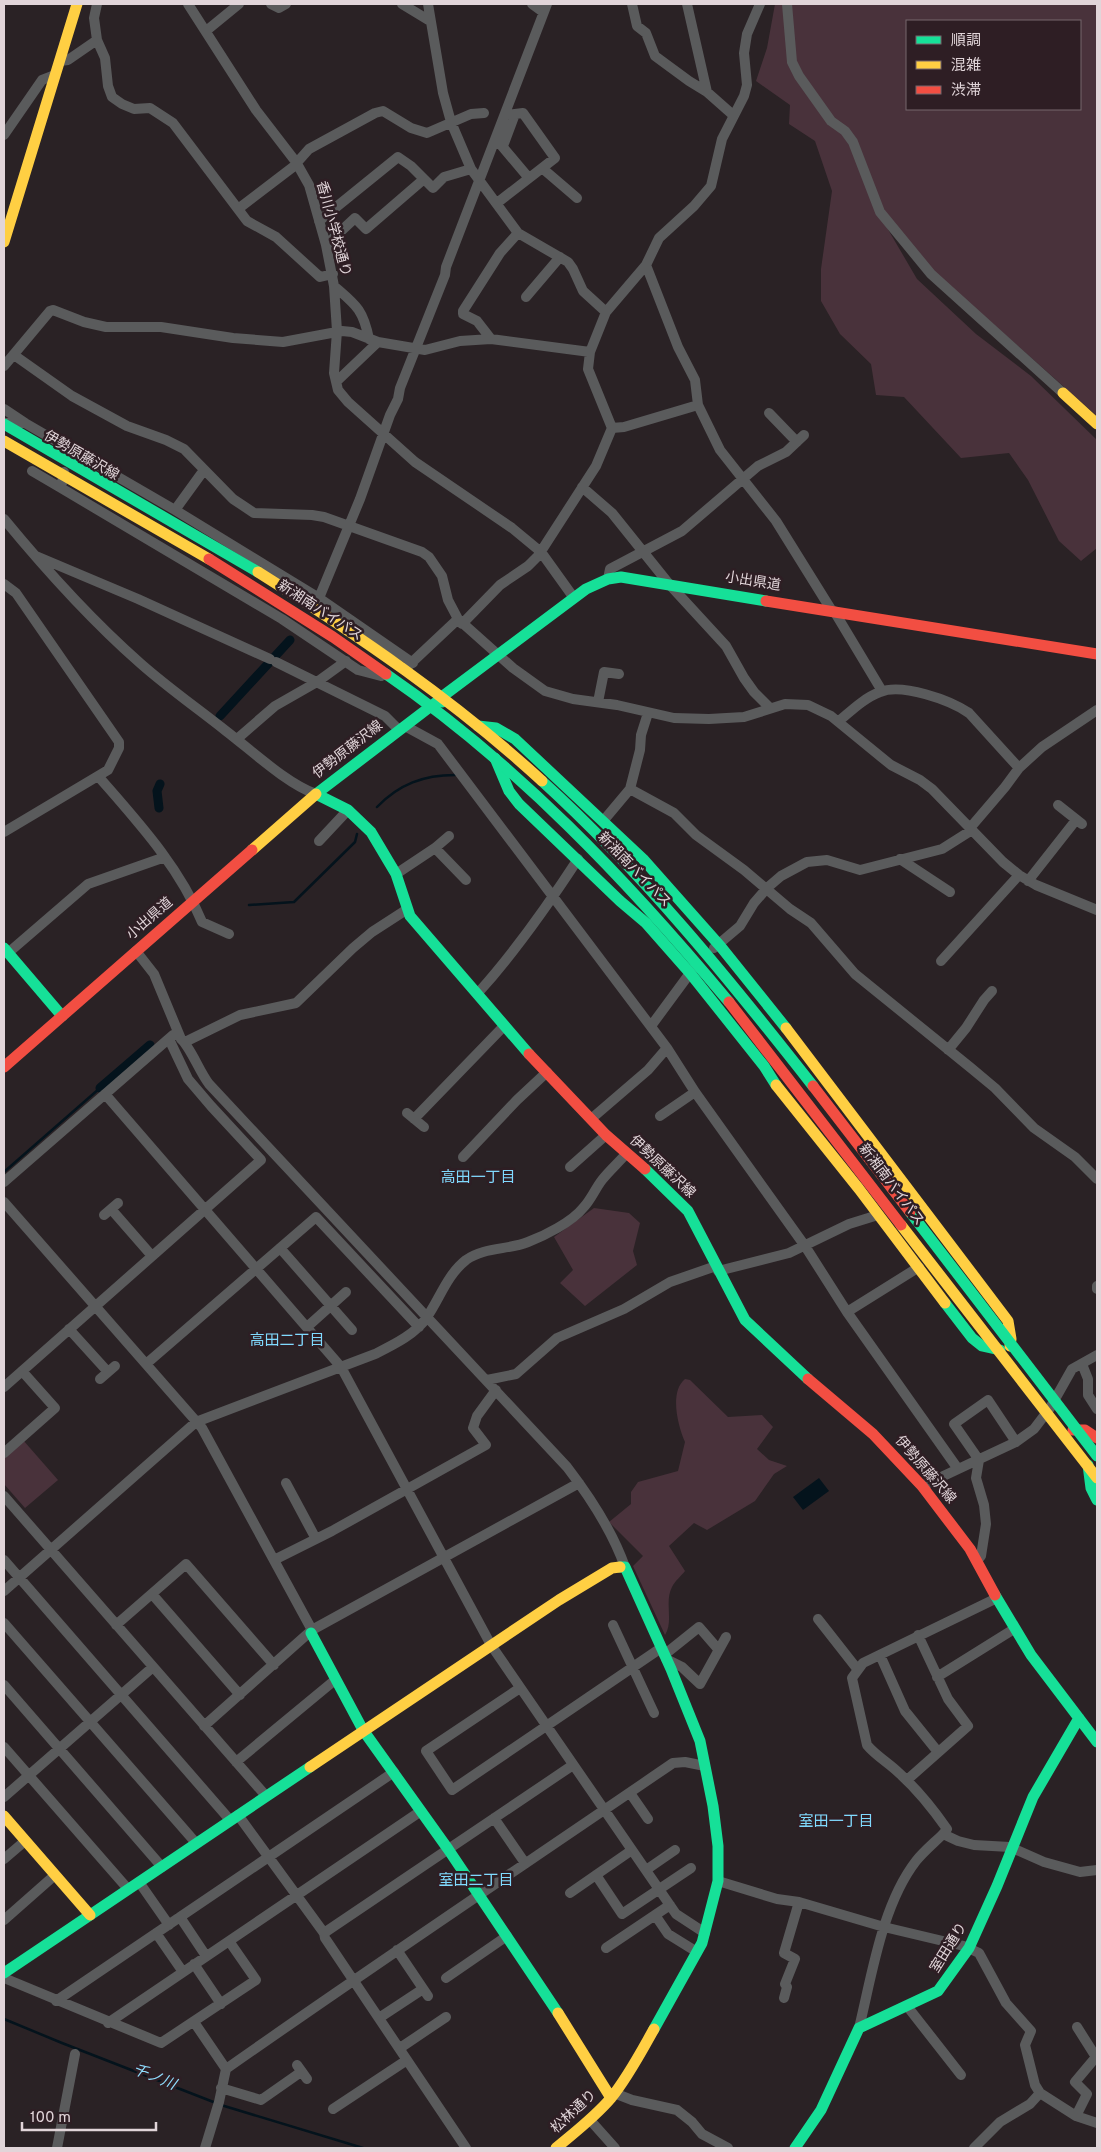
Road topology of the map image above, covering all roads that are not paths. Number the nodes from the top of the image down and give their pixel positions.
1 (78, 4) edge
2 (97, 4) edge
3 (188, 4) edge
4 (239, 4) edge
5 (271, 4) edge
6 (286, 4) edge
7 (402, 4) edge
8 (428, 4) edge
9 (632, 4) edge
10 (687, 4) edge
11 (760, 4) edge
12 (787, 4) edge
13 (539, 6) edge
14 (430, 21) junction
15 (206, 31) junction
16 (97, 40) junction
17 (60, 61) junction
18 (55, 75) junction
19 (708, 92) junction
20 (484, 113) dead end
21 (510, 114) junction
22 (733, 115) junction
23 (451, 122) junction
24 (4, 135) edge
25 (500, 142) junction
26 (296, 162) junction
27 (542, 168) junction
28 (471, 169) junction
29 (528, 177) junction
30 (424, 179) junction
31 (479, 181) junction
32 (578, 198) dead end
33 (497, 203) junction
34 (238, 209) junction
35 (320, 221) junction
36 (518, 232) junction
37 (4, 242) edge
38 (326, 245) junction
39 (560, 257) junction
40 (646, 265) junction
41 (332, 274) junction
42 (334, 286) junction
43 (526, 297) dead end
44 (606, 312) junction
45 (337, 331) junction
46 (491, 339) junction
47 (374, 340) junction
48 (415, 348) junction
49 (590, 352) junction
50 (8, 360) edge
51 (336, 382) junction
52 (1063, 392) joint
53 (698, 405) junction
54 (4, 408) edge
55 (769, 413) dead end
56 (4, 423) edge
57 (25, 423) junction
58 (1097, 424) edge
59 (4, 428) edge
60 (612, 428) junction
61 (383, 434) junction
62 (4, 436) edge
63 (4, 440) edge
64 (204, 470) junction
65 (32, 471) dead end
66 (64, 472) junction
67 (742, 480) junction
68 (582, 487) junction
69 (61, 488) junction
70 (175, 510) junction
71 (4, 519) edge
72 (348, 525) junction
73 (642, 551) junction
74 (541, 552) junction
75 (33, 555) junction
76 (283, 576) junction
77 (608, 579) junction
78 (4, 584) edge
79 (669, 584) junction
80 (277, 589) junction
81 (320, 598) junction
82 (574, 598) junction
83 (833, 611) junction
84 (460, 621) junction
85 (1097, 654) edge
86 (499, 655) junction
87 (346, 661) junction
88 (412, 663) junction
89 (389, 671) junction
90 (402, 671) junction
91 (619, 674) dead end
92 (317, 682) junction
93 (882, 691) junction
94 (436, 702) junction
95 (598, 702) junction
96 (770, 708) junction
97 (1097, 710) edge
98 (648, 713) junction
99 (839, 721) junction
100 (402, 728) junction
101 (237, 740) junction
102 (1019, 768) junction
103 (98, 776) junction
104 (630, 789) junction
105 (316, 794) junction
106 (1058, 805) dead end
107 (348, 810) junction
108 (604, 820) junction
109 (971, 829) junction
110 (4, 832) edge
111 (449, 836) dead end
112 (319, 841) dead end
113 (434, 848) junction
114 (165, 857) junction
115 (578, 858) junction
116 (900, 859) junction
117 (396, 874) junction
118 (1019, 875) junction
119 (466, 880) dead end
120 (1028, 881) junction
121 (767, 888) junction
122 (950, 892) dead end
123 (554, 896) junction
124 (194, 901) junction
125 (406, 910) junction
126 (1097, 910) edge
127 (228, 934) dead end
128 (718, 943) junction
129 (6, 951) edge
130 (136, 952) junction
131 (941, 961) dead end
132 (690, 973) junction
133 (992, 992) dead end
134 (478, 993) junction
135 (62, 1016) junction
136 (504, 1026) junction
137 (651, 1026) junction
138 (178, 1032) junction
139 (169, 1039) junction
140 (185, 1042) junction
141 (667, 1048) junction
142 (948, 1050) junction
143 (4, 1067) edge
144 (547, 1072) junction
145 (695, 1092) junction
146 (105, 1094) junction
147 (660, 1116) dead end
148 (591, 1119) junction
149 (424, 1127) dead end
150 (606, 1135) junction
151 (626, 1154) junction
152 (463, 1157) dead end
153 (570, 1167) dead end
154 (1097, 1178) edge
155 (4, 1182) edge
156 (914, 1197) junction
157 (4, 1202) edge
158 (111, 1209) dead end
159 (205, 1210) junction
160 (880, 1218) junction
161 (805, 1246) junction
162 (280, 1248) junction
163 (152, 1256) junction
164 (919, 1267) junction
165 (256, 1268) junction
166 (717, 1268) junction
167 (346, 1292) dead end
168 (94, 1306) junction
169 (330, 1306) junction
170 (847, 1312) junction
171 (427, 1317) junction
172 (306, 1327) junction
173 (419, 1327) junction
174 (69, 1329) junction
175 (352, 1330) dead end
176 (1009, 1352) junction
177 (1097, 1355) edge
178 (146, 1364) junction
179 (1082, 1364) junction
180 (341, 1367) junction
181 (22, 1371) junction
182 (108, 1372) dead end
183 (487, 1380) junction
184 (4, 1387) edge
185 (496, 1390) junction
186 (1050, 1408) junction
187 (1097, 1409) edge
188 (1058, 1420) junction
189 (196, 1422) junction
190 (1097, 1438) edge
191 (1016, 1442) junction
192 (4, 1453) edge
193 (1097, 1456) edge
194 (979, 1460) junction
195 (958, 1469) junction
196 (1097, 1478) edge
197 (286, 1483) dead end
198 (579, 1483) junction
199 (922, 1486) junction
200 (406, 1489) junction
201 (4, 1496) edge
202 (1097, 1500) edge
203 (316, 1539) junction
204 (51, 1550) junction
205 (444, 1558) junction
206 (4, 1560) edge
207 (274, 1560) junction
208 (977, 1560) junction
209 (624, 1567) junction
210 (19, 1578) junction
211 (4, 1591) edge
212 (152, 1594) junction
213 (997, 1598) junction
214 (818, 1619) dead end
215 (4, 1622) edge
216 (613, 1624) dead end
217 (116, 1625) junction
218 (1014, 1630) junction
219 (311, 1631) junction
220 (918, 1635) junction
221 (726, 1637) dead end
222 (491, 1645) junction
223 (718, 1649) junction
224 (664, 1654) junction
225 (880, 1655) junction
226 (274, 1664) junction
227 (153, 1667) junction
228 (633, 1667) junction
229 (858, 1670) junction
230 (937, 1677) junction
231 (335, 1680) junction
232 (4, 1685) edge
233 (520, 1688) junction
234 (121, 1695) junction
235 (240, 1695) junction
236 (654, 1713) dead end
237 (1079, 1718) junction
238 (90, 1722) junction
239 (204, 1726) junction
240 (547, 1726) junction
241 (363, 1730) junction
242 (1097, 1742) edge
243 (4, 1747) edge
244 (59, 1748) junction
245 (938, 1752) junction
246 (236, 1762) junction
247 (573, 1765) junction
248 (706, 1766) junction
249 (394, 1772) junction
250 (28, 1775) junction
251 (907, 1780) junction
252 (630, 1792) junction
253 (266, 1796) junction
254 (4, 1797) edge
255 (605, 1810) junction
256 (421, 1811) junction
257 (4, 1816) edge
258 (234, 1818) junction
259 (494, 1818) junction
260 (648, 1819) dead end
261 (943, 1834) junction
262 (25, 1841) junction
263 (196, 1843) junction
264 (448, 1849) junction
265 (1013, 1849) junction
266 (632, 1850) junction
267 (675, 1850) dead end
268 (269, 1857) junction
269 (4, 1859) edge
270 (525, 1863) junction
271 (162, 1867) junction
272 (691, 1868) dead end
273 (646, 1870) junction
274 (1097, 1870) edge
275 (55, 1875) junction
276 (596, 1875) junction
277 (718, 1881) junction
278 (139, 1882) junction
279 (659, 1889) junction
280 (128, 1890) junction
281 (570, 1893) dead end
282 (296, 1895) junction
283 (479, 1895) junction
284 (799, 1902) junction
285 (670, 1905) junction
286 (90, 1915) junction
287 (654, 1915) junction
288 (180, 1917) junction
289 (4, 1920) edge
290 (169, 1925) junction
291 (884, 1927) junction
292 (156, 1933) junction
293 (324, 1933) junction
294 (705, 1933) junction
295 (507, 1936) junction
296 (229, 1940) junction
297 (606, 1948) dead end
298 (969, 1948) junction
299 (397, 1950) junction
300 (697, 1952) junction
301 (206, 1956) junction
302 (194, 1964) junction
303 (183, 1972) junction
304 (4, 1973) edge
305 (4, 1978) edge
306 (446, 1978) dead end
307 (354, 1979) junction
308 (784, 1998) dead end
309 (56, 2001) junction
310 (221, 2004) junction
311 (907, 2006) junction
312 (446, 2017) dead end
313 (379, 2018) junction
314 (194, 2022) junction
315 (108, 2023) junction
316 (1077, 2027) dead end
317 (859, 2028) junction
318 (400, 2048) junction
319 (75, 2054) dead end
320 (407, 2060) junction
321 (226, 2069) junction
322 (302, 2072) dead end
323 (961, 2075) dead end
324 (221, 2088) junction
325 (1040, 2093) junction
326 (613, 2096) junction
327 (333, 2109) dead end
328 (1076, 2116) junction
329 (590, 2120) junction
330 (1097, 2124) edge
331 (57, 2148) edge
332 (205, 2148) edge
333 (466, 2148) edge
334 (556, 2148) edge
335 (615, 2148) edge
336 (728, 2148) edge
337 (795, 2148) edge
338 (974, 2148) edge

1 - 17 main road
2 - 16 street
3 - 15 street, 香川小学校通り
4 - 15 street
5 - 6 street
7 - 14 street
8 - 14 street
9 - 19 street
10 - 19 street
11 - 22 street
12 - 52 street
13 - 21 street
14 - 23 street
15 - 26 street, 香川小学校通り
16 - 17 street
16 - 34 street
17 - 18 main road
18 - 24 street
18 - 37 main road
19 - 22 street
20 - 23 street
21 - 25 street
21 - 27 street
22 - 40 street
23 - 26 street
23 - 28 street
25 - 29 street
25 - 31 street
26 - 34 street
26 - 35 street, 香川小学校通り
27 - 29 street
27 - 32 street
28 - 30 street
28 - 31 street
29 - 33 street
30 - 35 street
30 - 38 street
31 - 33 street
31 - 48 street
33 - 36 street
34 - 41 street
35 - 38 street, 香川小学校通り
36 - 39 street
36 - 46 street
38 - 41 street, 香川小学校通り
39 - 43 street
39 - 44 street
40 - 44 street
40 - 53 street
41 - 42 street, 香川小学校通り
42 - 45 street, 香川小学校通り
42 - 47 street
44 - 49 street
45 - 47 street
45 - 50 street
45 - 51 street, 香川小学校通り
46 - 48 street
46 - 49 street
47 - 48 street
47 - 51 street
48 - 61 street
49 - 60 street
50 - 64 street
51 - 61 street
52 - 58 main road
53 - 60 street
53 - 67 street
54 - 57 street
55 - 67 street
56 - 57 street
56 - 193 main road, 新湘南バイパス, bridge
57 - 70 street
59 - 80 main road, 伊勢原藤沢線
60 - 68 street
61 - 72 street
61 - 74 street
62 - 66 main road, 伊勢原藤沢線
63 - 196 main road, 新湘南バイパス, bridge
64 - 70 street
64 - 72 street
65 - 69 street
66 - 69 street
66 - 89 main road, 伊勢原藤沢線
67 - 73 street
67 - 83 street
68 - 73 street
68 - 74 street
69 - 87 street
70 - 76 street
71 - 75 street
72 - 81 street
72 - 84 street
73 - 77 street
73 - 79 street
74 - 82 street
74 - 84 street
75 - 92 street
75 - 101 street
76 - 80 main road
76 - 81 street
77 - 79 main road, 小出県道
77 - 82 main road, 小出県道
78 - 103 street
79 - 83 main road, 小出県道
79 - 96 street
80 - 90 main road, 伊勢原藤沢線
81 - 88 street
82 - 86 main road, 小出県道
83 - 85 main road, 小出県道
83 - 93 street
84 - 86 street
84 - 88 street
86 - 94 main road, 小出県道
86 - 95 street
87 - 89 street
87 - 92 street
88 - 90 street
89 - 94 main road, 伊勢原藤沢線
90 - 94 main road, 伊勢原藤沢線
91 - 95 street
92 - 100 street
92 - 101 street
93 - 99 street
93 - 102 street
94 - 100 main road, 伊勢原藤沢線
94 - 108 main road
94 - 115 main road
95 - 98 street
96 - 98 street
96 - 99 street
97 - 102 street
98 - 104 street
99 - 109 street
100 - 105 main road, 伊勢原藤沢線
100 - 123 street
101 - 105 street
102 - 109 street
103 - 110 street
103 - 114 street
104 - 108 street
104 - 121 street
105 - 107 main road, 伊勢原藤沢線
105 - 124 main road, 小出県道
106 - 120 street
107 - 112 street
107 - 117 main road, 伊勢原藤沢線
108 - 128 main road
109 - 116 street
109 - 118 street
111 - 113 street
113 - 117 street
113 - 119 street
114 - 124 street
114 - 129 street
115 - 123 street
115 - 132 main road
116 - 121 street
116 - 122 street
117 - 125 main road, 伊勢原藤沢線
118 - 120 street
118 - 131 street
120 - 126 street
121 - 128 street
121 - 142 street
123 - 134 street
123 - 137 street
124 - 127 street
124 - 130 main road, 小出県道
125 - 134 main road, 伊勢原藤沢線
125 - 140 street
128 - 132 street
128 - 156 main road
129 - 135 main road
130 - 135 main road, 小出県道
130 - 138 street
132 - 137 street
132 - 160 main road
133 - 142 street
134 - 136 main road, 伊勢原藤沢線
135 - 143 main road, 小出県道
136 - 144 main road, 伊勢原藤沢線
136 - 149 street
137 - 141 street
138 - 139 street
138 - 140 street
139 - 146 street
139 - 159 street
140 - 171 street
141 - 145 street
141 - 148 street
142 - 154 street
144 - 148 main road, 伊勢原藤沢線
144 - 152 street
145 - 147 street
145 - 161 street
146 - 155 street
146 - 159 street
148 - 150 main road, 伊勢原藤沢線
150 - 151 main road, 伊勢原藤沢線
150 - 153 street
151 - 166 main road, 伊勢原藤沢線
151 - 171 street
156 - 160 street
156 - 176 main road
157 - 168 street
158 - 163 street
159 - 163 street
159 - 165 street
160 - 161 street
160 - 164 main road
161 - 166 street
161 - 170 street
162 - 165 street
162 - 169 street
162 - 173 street
163 - 168 street
164 - 170 street
164 - 176 main road
165 - 172 street
165 - 178 street
166 - 183 street
166 - 199 main road, 伊勢原藤沢線
167 - 169 street
168 - 174 street
168 - 178 street
169 - 172 street
169 - 175 street
170 - 195 street
171 - 173 street
171 - 183 street
172 - 180 street
173 - 180 street
174 - 181 street
174 - 182 street
176 - 186 main road
177 - 179 street
178 - 189 street
179 - 186 street
179 - 187 street
180 - 189 street
180 - 200 street
181 - 184 street
181 - 192 street
183 - 185 street
185 - 198 street
185 - 200 street
186 - 188 main road
186 - 191 street
188 - 190 main road
188 - 202 main road
189 - 204 street
189 - 207 street
191 - 194 street
191 - 194 street
194 - 195 street
194 - 208 street
195 - 199 street
197 - 203 street
198 - 205 street
198 - 209 street
199 - 208 main road, 伊勢原藤沢線
200 - 203 street
200 - 205 street
201 - 204 street
203 - 207 street
204 - 210 street
204 - 217 street
205 - 219 street
205 - 222 street
206 - 210 street
207 - 219 street
208 - 213 main road, 伊勢原藤沢線
209 - 222 main road
209 - 224 main road, 松林通り
210 - 211 street
210 - 234 street
212 - 217 street
212 - 226 street
212 - 235 street
213 - 218 main road, 伊勢原藤沢線
213 - 220 street
214 - 229 street
215 - 238 street
216 - 228 street
217 - 227 street
218 - 230 street
218 - 237 main road, 伊勢原藤沢線
219 - 226 street
219 - 231 main road
220 - 225 street
220 - 230 street
221 - 223 street
222 - 233 street
222 - 241 main road
223 - 224 street
223 - 224 street
224 - 228 street
224 - 248 main road, 松林通り
225 - 229 street
225 - 245 street
226 - 235 street
227 - 234 street
227 - 239 street
228 - 236 street
228 - 240 street
229 - 251 street
230 - 245 street
231 - 241 main road
231 - 246 street
232 - 244 street
233 - 240 street
233 - 240 street
234 - 238 street
234 - 258 street
235 - 239 street
237 - 242 main road, 伊勢原藤沢線
237 - 265 main road, 室田通り
238 - 244 street
238 - 263 street
239 - 246 street
240 - 247 street
241 - 249 main road
241 - 253 main road
243 - 250 street
244 - 250 street
244 - 271 street
245 - 251 street
246 - 253 street
247 - 255 street
247 - 259 street
248 - 252 street
248 - 277 main road, 松林通り
249 - 256 main road
249 - 268 street
250 - 254 street
250 - 280 street
251 - 261 street
252 - 255 street
252 - 260 street
253 - 258 main road
255 - 266 street
255 - 270 street
256 - 264 main road
256 - 282 street
257 - 262 main road
258 - 263 main road
258 - 268 street
259 - 264 street
259 - 270 street
261 - 265 street
261 - 291 street
262 - 269 street
262 - 275 main road
263 - 271 main road
264 - 283 main road
264 - 293 street
265 - 274 street
265 - 298 main road, 室田通り
266 - 273 street
266 - 276 street
267 - 273 street
268 - 282 street
268 - 288 street
270 - 283 street
271 - 278 main road
272 - 279 street
273 - 279 street
275 - 286 main road
275 - 289 street
276 - 279 street
276 - 281 street
277 - 284 street
277 - 294 main road, 松林通り
278 - 280 main road
278 - 290 street
279 - 285 street
280 - 286 main road
282 - 293 street
282 - 296 street
283 - 295 main road
283 - 299 street
284 - 291 street
284 - 308 street
285 - 287 street
285 - 294 street
286 - 304 main road
287 - 297 street
287 - 300 street
288 - 290 street
288 - 301 street
290 - 292 street
291 - 298 street
291 - 317 street
292 - 303 street
292 - 309 street
293 - 307 street
294 - 300 main road, 松林通り
295 - 306 street
295 - 326 main road
296 - 301 street
296 - 310 street
298 - 311 main road, 室田通り
298 - 325 street
299 - 307 street
299 - 313 street
300 - 326 main road, 松林通り
301 - 302 street
302 - 303 street
302 - 310 street
303 - 315 street
305 - 309 street
307 - 313 street
307 - 321 street
309 - 315 street
310 - 314 street
311 - 317 main road, 室田通り
311 - 323 street
312 - 318 street
313 - 318 street
314 - 315 street
314 - 321 street
316 - 328 street
317 - 337 main road
318 - 320 street
319 - 331 street
320 - 327 street
320 - 333 street
321 - 324 street
322 - 324 street
324 - 332 street
325 - 328 street
325 - 338 street
326 - 329 main road, 松林通り
326 - 336 street
328 - 330 street
329 - 334 main road, 松林通り
329 - 335 street

